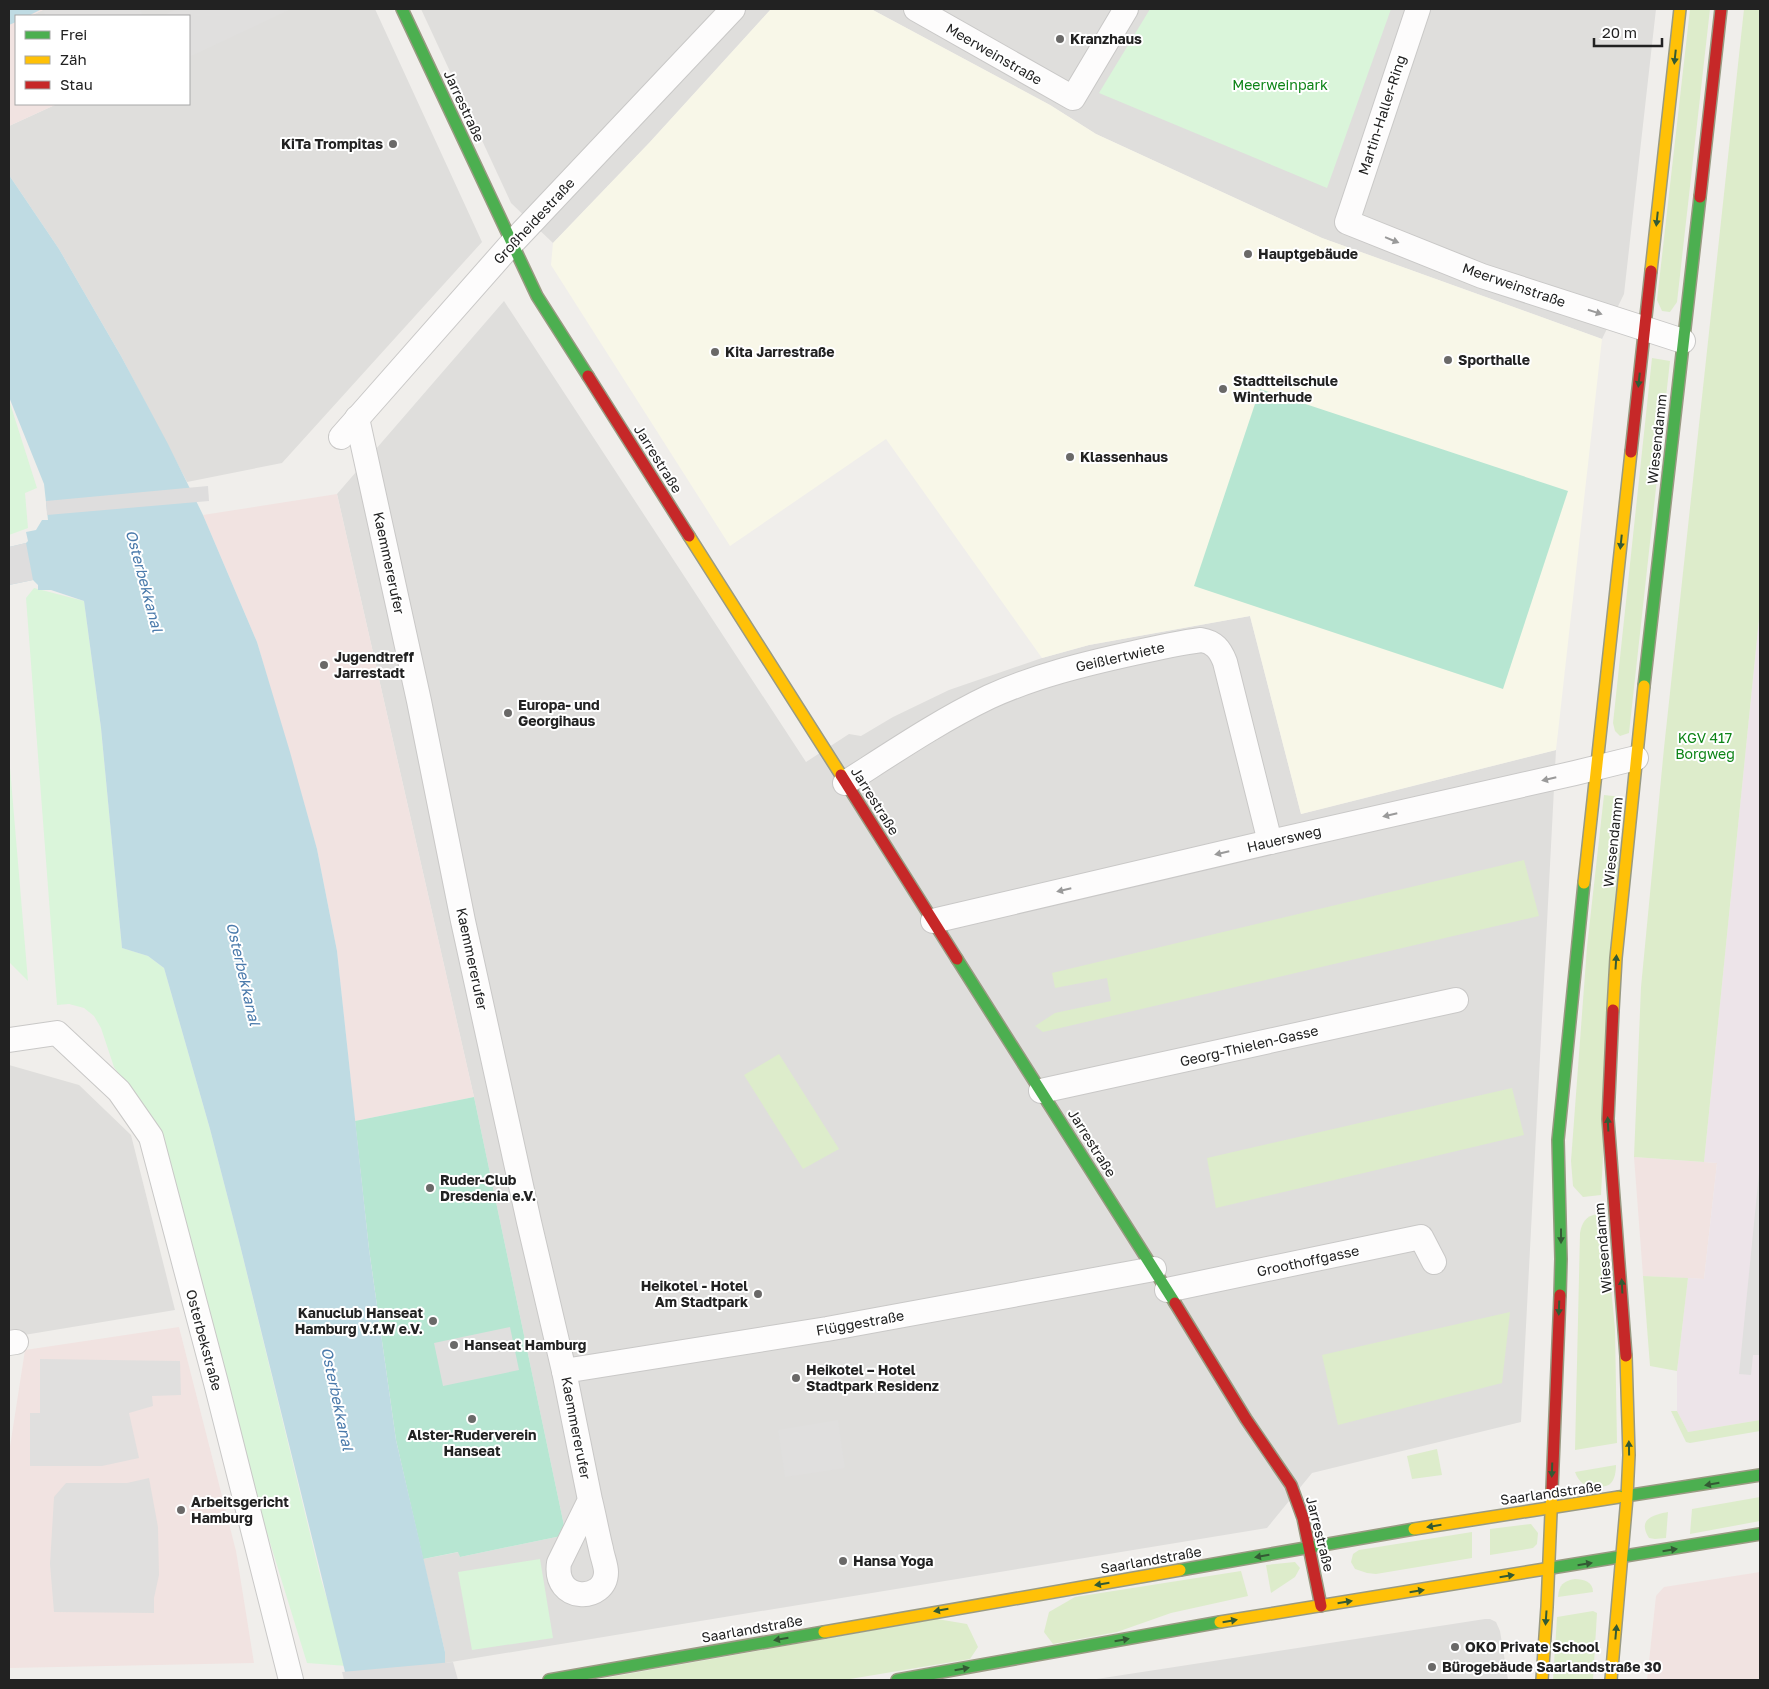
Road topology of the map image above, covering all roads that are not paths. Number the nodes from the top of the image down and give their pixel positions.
1 (402, 9) edge
2 (733, 9) edge
3 (916, 9) edge
4 (1126, 9) edge
5 (1418, 9) edge
6 (1680, 9) edge
7 (1721, 9) edge
8 (1347, 222) joint
9 (512, 243) junction
10 (1644, 328) junction
11 (1683, 341) junction
12 (357, 418) junction
13 (341, 438) dead end
14 (1636, 758) junction
15 (1596, 768) junction
16 (845, 783) junction
17 (1270, 842) junction
18 (933, 921) junction
19 (1456, 1000) dead end
20 (9, 1040) edge
21 (1041, 1091) junction
22 (1434, 1262) dead end
23 (1154, 1269) junction
24 (1167, 1290) junction
25 (564, 1371) junction
26 (1760, 1475) edge
27 (1627, 1497) junction
28 (590, 1500) dead end
29 (1551, 1508) junction
30 (1760, 1534) edge
31 (1310, 1547) junction
32 (1622, 1558) junction
33 (1548, 1570) junction
34 (1321, 1606) junction
35 (292, 1680) edge
36 (548, 1680) edge
37 (897, 1680) edge
38 (1542, 1680) edge
39 (1611, 1680) edge

1 - 9 street, Jarrestraße
2 - 9 street, Großheidestraße
3 - 4 street, Meerweinstraße
5 - 8 street, Martin-Haller-Ring
6 -> 10 street, Wiesendamm
7 - 11 street, Wiesendamm
8 -> 10 street, Meerweinstraße
9 - 12 street, Großheidestraße
9 - 16 street, Jarrestraße
10 - 11 street, Meerweinstraße
10 -> 15 street, Wiesendamm
11 - 14 street, Wiesendamm
12 - 13 street, Großheidestraße
12 - 25 street, Kaemmererufer
14 - 15 street, Hauersweg
27 -> 14 street, Wiesendamm
15 -> 17 street, Hauersweg
15 -> 29 street, Wiesendamm
16 - 17 street, Geißlertwiete
16 - 18 street, Jarrestraße
17 -> 18 street, Hauersweg
18 - 21 street, Jarrestraße
19 - 21 street, Georg-Thielen-Gasse
20 - 35 street, Osterbekstraße
21 - 23 street, Jarrestraße
22 - 24 street, Groothoffgasse
23 - 24 street, Jarrestraße
23 - 25 street, Flüggestraße
24 - 31 street, Jarrestraße
25 - 28 street, Kaemmererufer
26 -> 27 street, Saarlandstraße
27 - 29 street, Saarlandstraße
27 - 32 street, Wiesendamm
29 -> 31 street, Saarlandstraße
29 - 33 street, Wiesendamm
32 -> 30 street
31 - 34 street, Jarrestraße
31 -> 36 street, Saarlandstraße
33 -> 32 street
39 -> 32 street, Wiesendamm
34 -> 33 street
33 -> 38 street, Wiesendamm
37 -> 34 street

